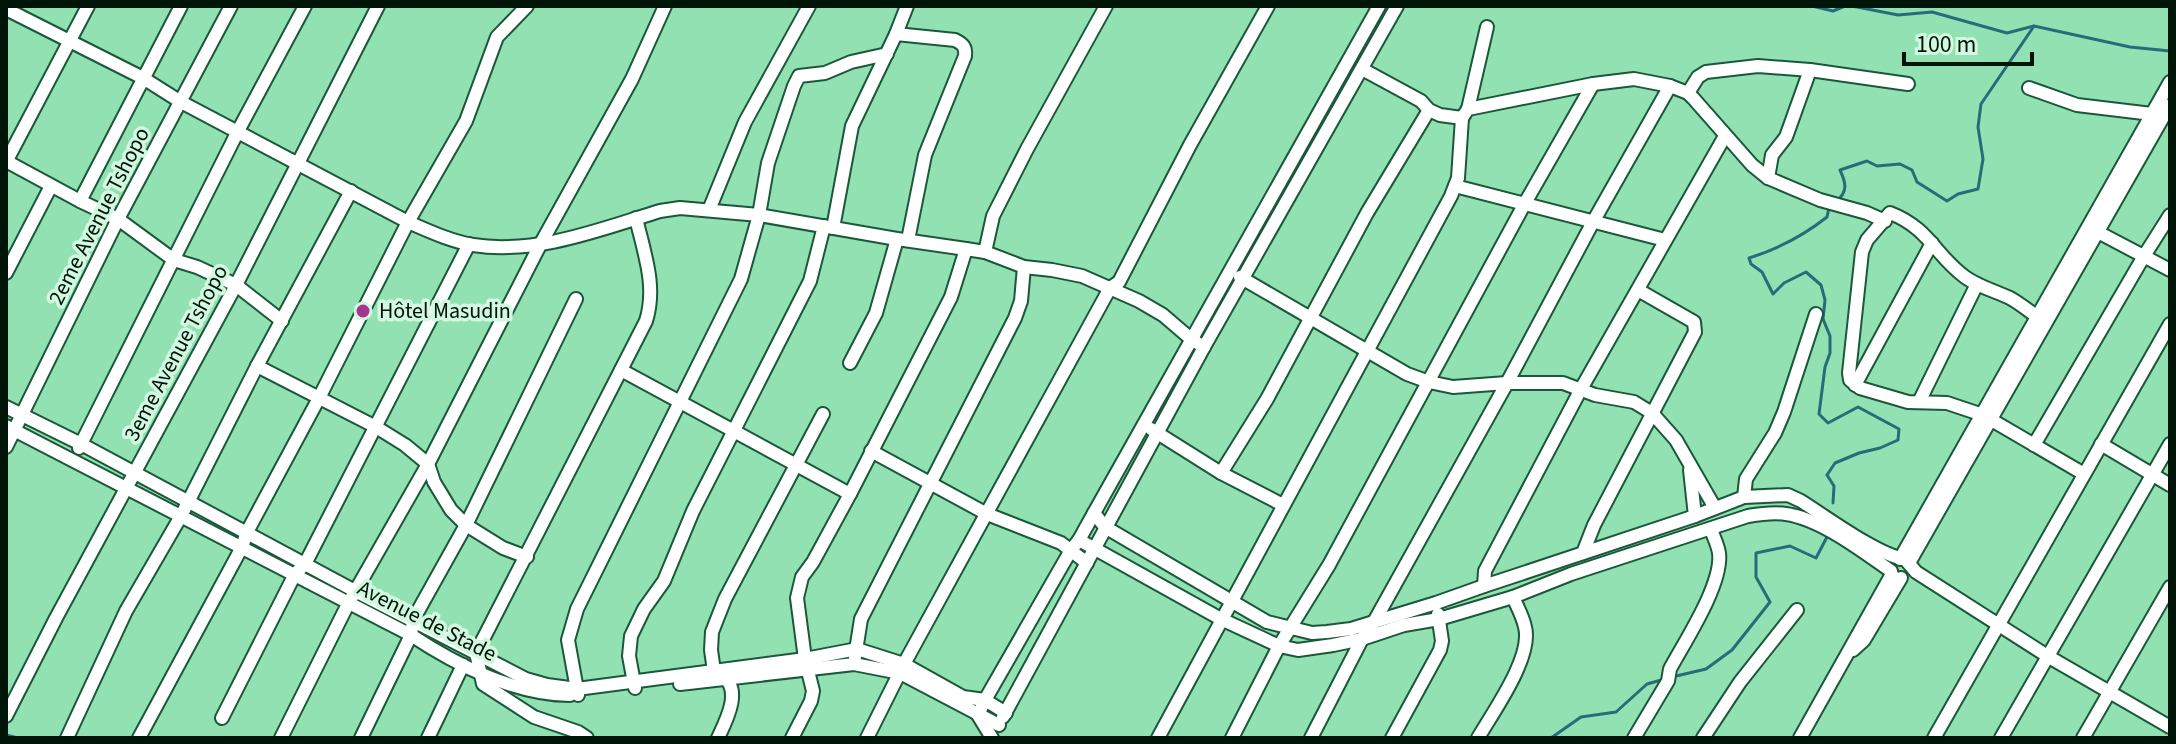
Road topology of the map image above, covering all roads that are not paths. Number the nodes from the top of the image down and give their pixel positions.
1 (88, 6) edge
2 (181, 6) edge
3 (231, 6) edge
4 (305, 6) edge
5 (378, 6) edge
6 (527, 6) edge
7 (665, 6) edge
8 (809, 6) edge
9 (907, 6) edge
10 (1106, 6) edge
11 (1268, 6) edge
12 (1379, 6) edge
13 (1397, 6) edge
14 (6, 9) edge
15 (1487, 27) dead end
16 (896, 34) junction
17 (69, 41) junction
18 (887, 54) junction
19 (1362, 69) junction
20 (1810, 70) junction
21 (143, 78) junction
22 (2170, 82) edge
23 (1593, 84) junction
24 (1908, 84) dead end
25 (1670, 86) junction
26 (2029, 88) dead end
27 (1688, 93) junction
28 (181, 102) junction
29 (2170, 105) edge
30 (1429, 110) junction
31 (1465, 113) junction
32 (2152, 114) junction
33 (238, 131) junction
34 (1725, 136) junction
35 (6, 162) edge
36 (298, 163) junction
37 (1768, 178) junction
38 (51, 186) junction
39 (1455, 186) junction
40 (351, 191) junction
41 (80, 201) junction
42 (1525, 203) junction
43 (709, 210) junction
44 (759, 215) junction
45 (2170, 215) edge
46 (636, 218) junction
47 (118, 219) junction
48 (1885, 221) junction
49 (408, 222) junction
50 (1593, 222) junction
51 (828, 227) junction
52 (2093, 230) junction
53 (902, 240) junction
54 (1665, 240) junction
55 (1932, 243) junction
56 (469, 244) junction
57 (540, 245) junction
58 (966, 249) junction
59 (985, 252) junction
60 (2144, 256) junction
61 (174, 260) junction
62 (1024, 267) junction
63 (2170, 270) edge
64 (1231, 272) junction
65 (6, 273) edge
66 (1243, 279) junction
67 (1977, 284) junction
68 (236, 285) junction
69 (1110, 288) junction
70 (1638, 290) junction
71 (576, 299) dead end
72 (1816, 314) dead end
73 (2036, 316) junction
74 (1309, 318) junction
75 (282, 321) junction
76 (2170, 324) edge
77 (1191, 339) junction
78 (1204, 347) junction
79 (1367, 352) junction
80 (850, 363) dead end
81 (257, 366) junction
82 (621, 370) junction
83 (1429, 382) junction
84 (1507, 383) junction
85 (1855, 385) junction
86 (1581, 389) junction
87 (319, 398) junction
88 (1919, 402) junction
89 (680, 403) junction
90 (6, 407) edge
91 (1652, 413) junction
92 (823, 414) dead end
93 (22, 415) junction
94 (1987, 417) junction
95 (1143, 424) junction
96 (376, 427) junction
97 (10, 428) edge
98 (734, 431) junction
99 (1158, 433) junction
100 (81, 444) junction
101 (2101, 444) junction
102 (2170, 444) edge
103 (2034, 445) junction
104 (6, 447) edge
105 (871, 451) junction
106 (73, 459) junction
107 (428, 464) junction
108 (795, 465) junction
109 (1690, 467) junction
110 (134, 473) junction
111 (1221, 473) junction
112 (2084, 474) junction
113 (2152, 475) junction
114 (931, 483) junction
115 (2170, 485) edge
116 (126, 487) junction
117 (850, 494) junction
118 (1744, 497) junction
119 (188, 502) junction
120 (1283, 505) junction
121 (1715, 508) junction
122 (1094, 513) junction
123 (987, 514) junction
124 (181, 516) junction
125 (1695, 516) junction
126 (466, 525) junction
127 (1105, 527) junction
128 (1711, 529) junction
129 (247, 532) junction
130 (1075, 545) junction
131 (242, 547) junction
132 (1094, 549) junction
133 (1583, 553) junction
134 (527, 557) junction
135 (1087, 563) junction
136 (305, 564) junction
137 (1901, 568) junction
138 (295, 574) junction
139 (1484, 586) junction
140 (2170, 587) edge
141 (355, 591) junction
142 (1513, 597) junction
143 (1231, 601) junction
144 (1436, 603) junction
145 (348, 604) junction
146 (1797, 610) dead end
147 (1221, 619) junction
148 (1439, 619) junction
149 (413, 620) junction
150 (1374, 622) junction
151 (1291, 628) junction
152 (1998, 628) junction
153 (411, 635) junction
154 (1362, 639) junction
155 (1279, 646) junction
156 (857, 649) junction
157 (476, 653) junction
158 (2048, 660) junction
159 (806, 664) junction
160 (854, 664) junction
161 (463, 665) junction
162 (902, 668) junction
163 (714, 671) junction
164 (480, 672) junction
165 (728, 679) junction
166 (635, 685) junction
167 (578, 692) junction
168 (2107, 695) junction
169 (985, 700) junction
170 (2170, 710) edge
171 (1006, 713) junction
172 (978, 715) junction
173 (6, 716) edge
174 (222, 718) dead end
175 (2165, 728) edge
176 (995, 734) edge
177 (580, 736) edge
178 (67, 738) edge
179 (139, 738) edge
180 (281, 738) edge
181 (361, 738) edge
182 (428, 738) edge
183 (718, 738) edge
184 (792, 738) edge
185 (867, 738) edge
186 (1158, 738) edge
187 (1232, 738) edge
188 (1311, 738) edge
189 (1392, 738) edge
190 (1478, 738) edge
191 (1634, 738) edge
192 (1703, 738) edge
193 (1800, 738) edge
194 (1934, 738) edge
195 (2001, 738) edge
196 (2083, 738) edge

1 - 17 street
2 - 21 street
3 - 28 street, 2eme Avenue Tshopo
4 - 33 street, 3eme Avenue Tshopo
5 - 36 street, 3eme Avenue Tshopo
6 - 49 street
7 - 57 street
8 - 43 street
9 - 16 street
10 - 59 street
11 - 69 street
12 - 64 street
13 - 19 street
14 - 17 street
15 - 31 street
16 - 18 street
16 - 53 street
17 - 21 street
17 - 35 street
18 - 44 street
18 - 51 street
19 - 30 street
19 - 66 street
20 - 24 street
20 - 27 street
20 - 37 street
21 - 28 street
21 - 41 street
22 - 32 street
23 - 25 street
23 - 31 street
23 - 42 street
25 - 27 street
25 - 50 street
26 - 32 street
27 - 34 street
28 - 33 street
28 - 47 street, 2eme Avenue Tshopo
29 - 52 street
30 - 31 street
30 - 74 street
31 - 39 street
32 - 52 street
33 - 36 street
33 - 61 street, 3eme Avenue Tshopo
34 - 37 street
34 - 54 street
35 - 38 street
36 - 40 street
36 - 68 street, 3eme Avenue Tshopo
37 - 48 street
38 - 41 street
38 - 65 street
39 - 42 street
39 - 79 street
40 - 49 street
40 - 75 street
41 - 47 street
42 - 50 street
42 - 83 street
43 - 44 street
43 - 46 street
44 - 51 street
44 - 89 street
45 - 60 street
46 - 57 street
46 - 82 street
47 - 61 street
47 - 93 street, 2eme Avenue Tshopo
48 - 55 street
48 - 85 street
49 - 56 street
49 - 87 street
50 - 54 street
50 - 84 street
51 - 53 street
51 - 98 street
52 - 60 street
52 - 73 street
52 - 94 street
53 - 58 street
53 - 80 street
54 - 70 street
55 - 67 street
55 - 85 street
56 - 57 street
56 - 96 street
57 - 107 street
58 - 59 street
58 - 105 street
59 - 62 street
60 - 63 street
60 - 103 street
61 - 68 street
61 - 100 street, 3eme Avenue Tshopo
62 - 69 street
62 - 114 street
64 - 66 street
64 - 77 street
66 - 74 street
66 - 78 street
67 - 73 street
67 - 88 street
68 - 75 street
68 - 110 street, 3eme Avenue Tshopo
69 - 77 street
69 - 123 street
70 - 86 street
70 - 91 street
71 - 126 street
72 - 118 street
73 - 94 street
74 - 79 street
74 - 111 street
75 - 81 street
76 - 101 street
77 - 78 street
77 - 95 street
78 - 99 street
79 - 83 street
79 - 120 street
81 - 87 street
81 - 119 street
82 - 89 street
82 - 134 street
83 - 84 street
83 - 151 street
84 - 86 street
84 - 150 street
85 - 88 street
86 - 91 street
86 - 139 street
87 - 96 street
87 - 129 street
88 - 94 street
89 - 98 street
89 - 167 street
90 - 93 street
91 - 109 street
91 - 133 street
92 - 108 street
93 - 97 street, 2eme Avenue Tshopo
93 - 100 street
94 - 103 street
94 - 137 street
95 - 99 street
95 - 122 street
96 - 107 street
96 - 136 street
97 - 104 street, 2eme Avenue Tshopo
97 - 106 street, Avenue de Stade
98 - 108 street
98 - 166 street
99 - 111 street
99 - 127 street
100 - 106 street, 3eme Avenue Tshopo
100 - 110 street
101 - 112 street
101 - 113 street
102 - 113 street
103 - 112 street
105 - 114 street
105 - 117 street
106 - 116 street, Avenue de Stade
107 - 126 street
107 - 141 street
108 - 117 street
108 - 163 street
109 - 121 street
109 - 125 street
110 - 116 street, 3eme Avenue Tshopo
110 - 119 street
111 - 120 street
112 - 152 street
113 - 115 street
113 - 158 street
114 - 123 street
114 - 156 street
116 - 124 street, Avenue de Stade
116 - 173 street, 3eme Avenue Tshopo
117 - 159 street
118 - 121 street
118 - 137 street
119 - 124 street
119 - 129 street
120 - 143 street
121 - 125 street
122 - 127 street
122 - 130 street
123 - 130 street
123 - 162 street
124 - 131 street, Avenue de Stade
124 - 178 street
125 - 133 street
126 - 134 street
126 - 149 street
127 - 132 street
127 - 143 street
128 - 137 street
128 - 142 street
128 - 191 street
129 - 131 street
129 - 136 street
130 - 132 street
130 - 135 street
130 - 169 street
131 - 138 street, Avenue de Stade
131 - 179 street
132 - 135 street
132 - 147 street
133 - 139 street
134 - 157 street
135 - 171 street
136 - 138 street
136 - 141 street
137 - 152 street
137 - 193 street
138 - 145 street, Avenue de Stade
138 - 174 street
139 - 144 street
140 - 168 street
141 - 145 street
141 - 149 street
142 - 148 street
142 - 190 street
143 - 147 street
143 - 151 street
144 - 148 street
144 - 150 street
145 - 153 street, Avenue de Stade
145 - 180 street
146 - 192 street
147 - 155 street
147 - 186 street
148 - 154 street
148 - 189 street
149 - 153 street
149 - 157 street
150 - 151 street
150 - 154 street
151 - 155 street
152 - 158 street
152 - 194 street
153 - 161 street, Avenue de Stade
153 - 181 street
154 - 155 street
154 - 188 street
155 - 187 street
156 - 159 street
156 - 160 street
156 - 162 street
157 - 164 street
157 - 167 street
158 - 168 street
158 - 195 street
159 - 160 street, Avenue de Stade
159 - 163 street
159 - 165 street, Avenue de Stade
159 - 184 street
160 - 162 street, Avenue de Stade
161 - 164 street, Avenue de Stade
161 - 182 street
162 - 169 street
162 - 172 street, Avenue de Stade
162 - 185 street
163 - 165 street
163 - 166 street
164 - 167 street, Avenue de Stade
164 - 177 street
165 - 166 street, Avenue de Stade
165 - 183 street
166 - 167 street, Avenue de Stade
168 - 175 street
168 - 196 street
169 - 171 street
169 - 172 street
170 - 175 street
171 - 176 street
172 - 176 street, Avenue de Stade

